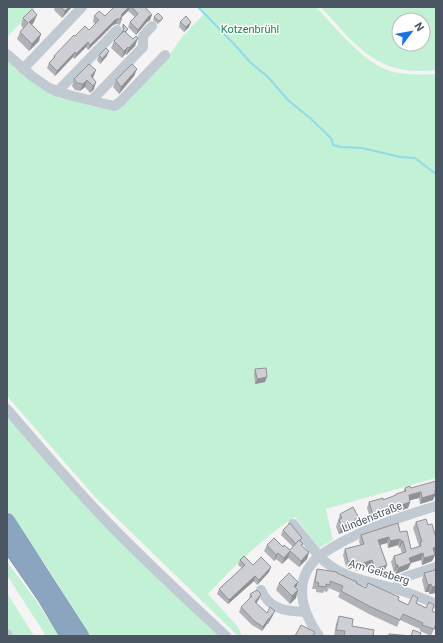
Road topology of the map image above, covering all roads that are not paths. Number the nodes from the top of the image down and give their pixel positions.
1 (82, 7) edge
2 (152, 26) dead end
3 (117, 30) dead end
4 (7, 54) edge
5 (165, 55) dead end
6 (23, 69) junction
7 (58, 92) junction
8 (92, 100) junction
9 (7, 409) edge
10 (436, 506) edge
11 (7, 521) edge
12 (293, 524) edge
13 (7, 542) edge
14 (7, 556) edge
15 (319, 556) junction
16 (436, 568) edge
17 (396, 589) junction
18 (261, 590) dead end
19 (45, 597) junction
20 (436, 604) edge
21 (305, 612) junction
22 (68, 636) edge
23 (81, 636) edge
24 (226, 636) edge
25 (320, 636) edge

1 - 6 street
2 - 8 street
3 - 7 street
4 - 6 street
5 - 8 street
6 - 7 street
7 - 8 street
9 - 24 street
10 - 15 street, Lindenstraße
11 - 23 highway
12 - 15 street, Am Geisberg
13 - 19 highway
14 - 19 highway
15 - 17 street, Am Geisberg
15 - 21 street
16 - 17 street
17 - 20 street, Am Geisberg
18 - 21 street
19 - 22 highway
21 - 25 street

